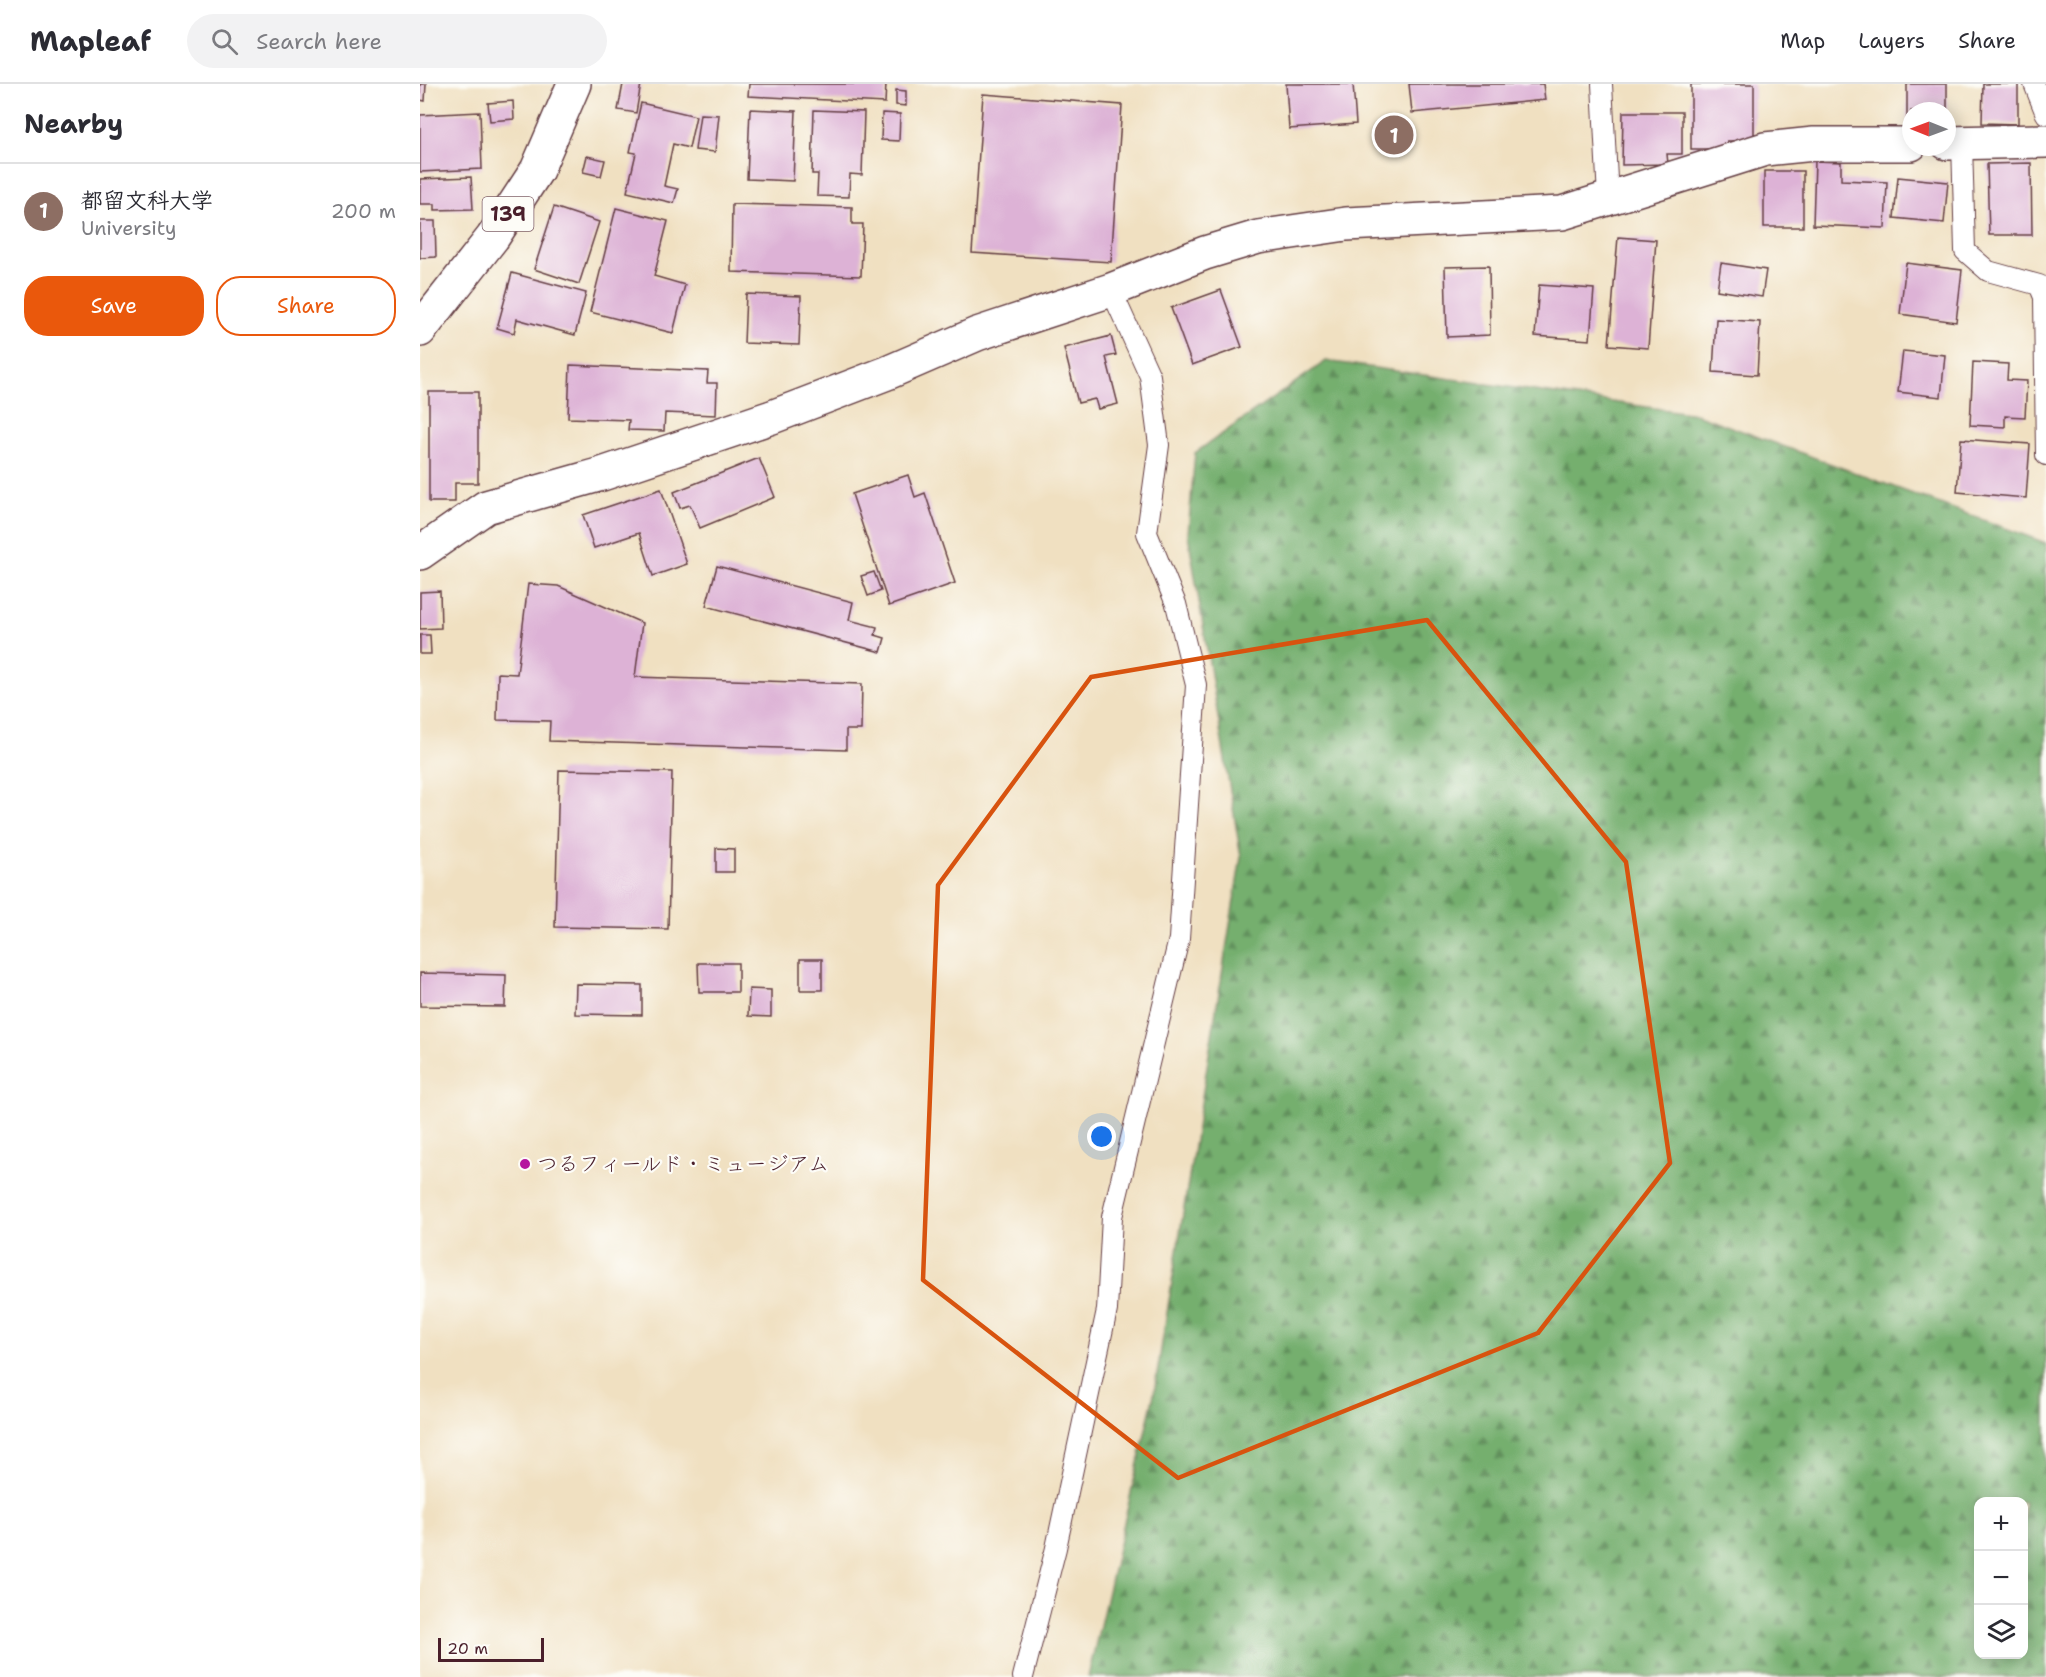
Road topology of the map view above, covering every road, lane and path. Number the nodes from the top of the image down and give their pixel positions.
1 (574, 84) edge
2 (1602, 84) edge
3 (2034, 84) edge
4 (2046, 114) edge
5 (2046, 141) edge
6 (1956, 143) edge
7 (1902, 144) edge
8 (1956, 154) edge
9 (1608, 198) junction
10 (1111, 290) junction
11 (420, 330) edge
12 (2046, 455) edge
13 (420, 553) edge
14 (1023, 1677) edge

1 - 11 main road, 139
2 - 9 lane
3 - 4 lane
5 - 6 main road
7 - 9 main road
8 - 12 lane
9 - 10 main road
10 - 13 main road
10 - 14 lane

